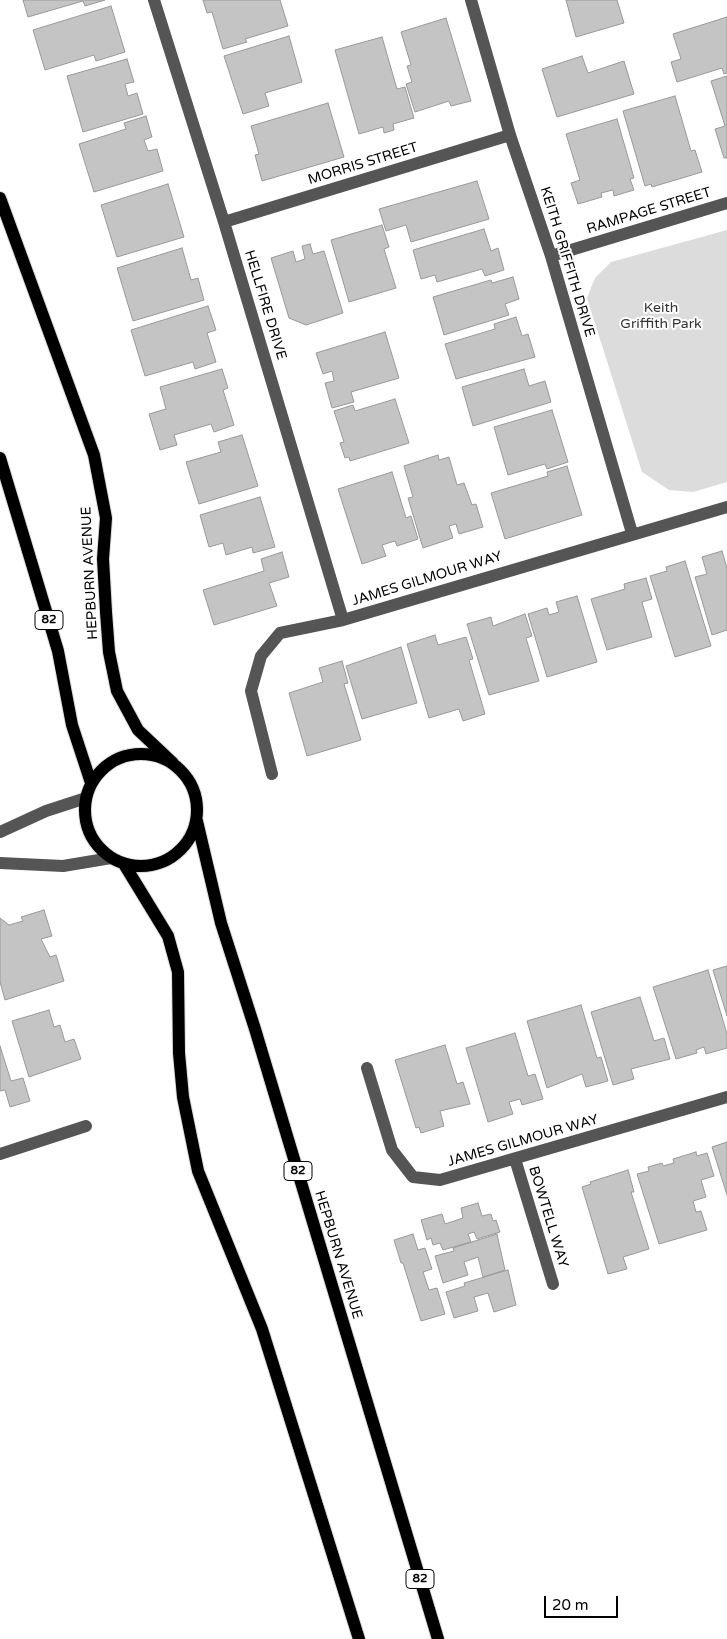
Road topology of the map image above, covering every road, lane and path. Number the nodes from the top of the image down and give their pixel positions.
1 (154, 0) edge
2 (471, 0) edge
3 (510, 135) junction
4 (0, 198) edge
5 (727, 204) edge
6 (224, 222) junction
7 (551, 256) junction
8 (0, 458) edge
9 (727, 507) edge
10 (632, 534) junction
11 (343, 620) junction
12 (174, 763) junction
13 (272, 774) dead end
14 (92, 783) junction
15 (86, 798) junction
16 (196, 821) junction
17 (0, 832) edge
18 (111, 858) junction
19 (0, 863) edge
20 (124, 864) junction
21 (367, 1068) dead end
22 (727, 1097) edge
23 (86, 1126) dead end
24 (0, 1154) edge
25 (515, 1159) junction
26 (553, 1284) dead end
27 (359, 1639) edge
28 (438, 1639) edge

1 - 6 street, HELLFIRE DRIVE
2 - 3 street, KEITH GRIFFITH DRIVE
3 - 6 street, MORRIS STREET
3 - 7 street, KEITH GRIFFITH DRIVE
4 - 12 main road, HEPBURN AVENUE / 82
5 - 7 street, RAMPAGE STREET
6 - 11 street, HELLFIRE DRIVE
7 - 10 street, KEITH GRIFFITH DRIVE
8 - 14 main road, 82
9 - 10 street, JAMES GILMOUR WAY
10 - 11 street, JAMES GILMOUR WAY
11 - 13 street, JAMES GILMOUR WAY
12 - 14 main road, HEPBURN AVENUE / 82
12 - 16 main road, HEPBURN AVENUE / 82
14 - 15 main road, HEPBURN AVENUE / 82
15 - 17 street
15 - 18 main road, HEPBURN AVENUE / 82
16 - 20 main road, HEPBURN AVENUE / 82
16 - 28 main road, HEPBURN AVENUE / 82
18 - 19 street
18 - 20 main road, HEPBURN AVENUE / 82
20 - 27 main road
21 - 25 street, JAMES GILMOUR WAY
22 - 25 street, JAMES GILMOUR WAY
23 - 24 street
25 - 26 street, BOWTELL WAY

